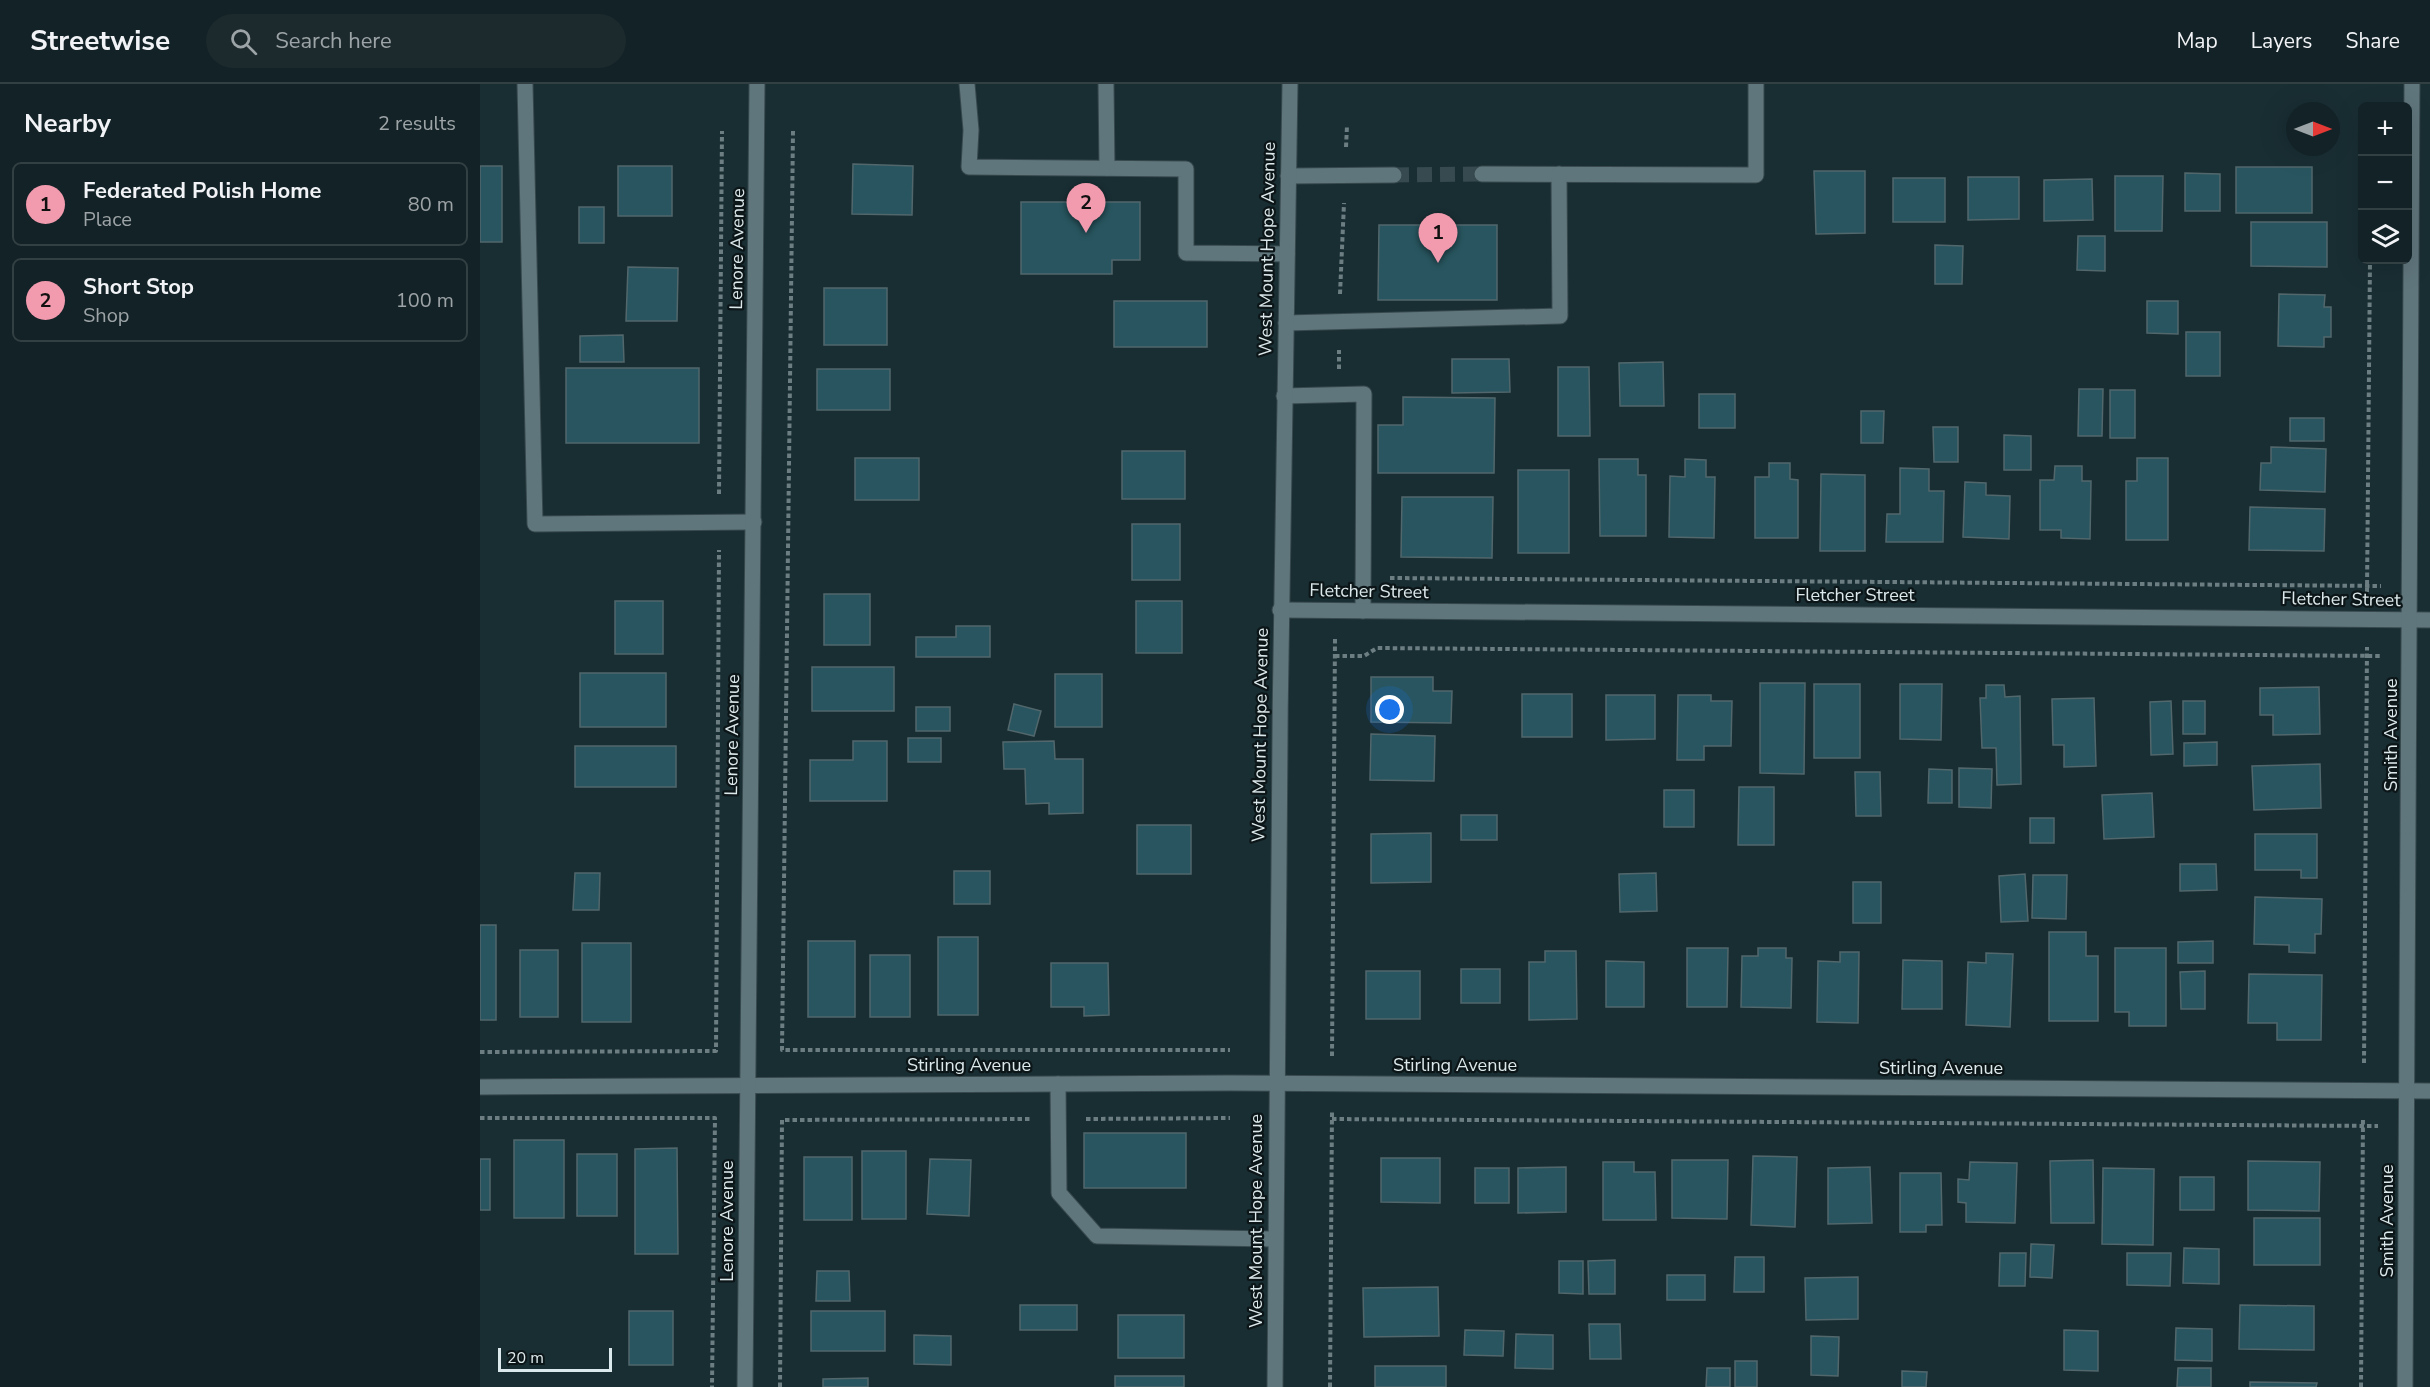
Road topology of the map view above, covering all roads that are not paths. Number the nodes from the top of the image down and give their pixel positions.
1 (525, 84) edge
2 (757, 84) edge
3 (967, 84) edge
4 (1106, 84) edge
5 (1290, 84) edge
6 (1756, 84) edge
7 (2412, 84) edge
8 (1107, 168) junction
9 (1482, 174) tunnel mouth
10 (1558, 174) junction
11 (1394, 175) tunnel mouth
12 (1288, 176) junction
13 (1287, 254) junction
14 (1286, 323) junction
15 (1284, 396) junction
16 (753, 522) junction
17 (1280, 610) junction
18 (1363, 611) junction
19 (2411, 620) junction
20 (2430, 620) edge
21 (1058, 1084) junction
22 (1275, 1084) junction
23 (748, 1086) junction
24 (480, 1087) edge
25 (2408, 1091) junction
26 (2430, 1091) edge
27 (1275, 1239) junction
28 (746, 1387) edge
29 (1275, 1387) edge
30 (2405, 1387) edge

1 - 16 street
2 - 16 street, Lenore Avenue
3 - 8 street
4 - 8 street
5 - 12 street, West Mount Hope Avenue
6 - 10 street
7 - 19 street, Smith Avenue
8 - 13 street
9 - 10 street
10 - 14 street
11 - 12 street
12 - 13 street, West Mount Hope Avenue
13 - 14 street, West Mount Hope Avenue
14 - 15 street, West Mount Hope Avenue
15 - 17 street, West Mount Hope Avenue
15 - 18 street
16 - 23 street, Lenore Avenue
17 - 18 street, Fletcher Street
17 - 22 street, West Mount Hope Avenue
18 - 19 street, Fletcher Street
19 - 20 street, Fletcher Street
19 - 25 street, Smith Avenue
21 - 22 street, Stirling Avenue
21 - 23 street, Stirling Avenue
21 - 27 street
22 - 25 street, Stirling Avenue
22 - 27 street, West Mount Hope Avenue
23 - 24 street, Stirling Avenue
23 - 28 street, Lenore Avenue
25 - 26 street, Stirling Avenue
25 - 30 street, Smith Avenue
27 - 29 street, West Mount Hope Avenue

